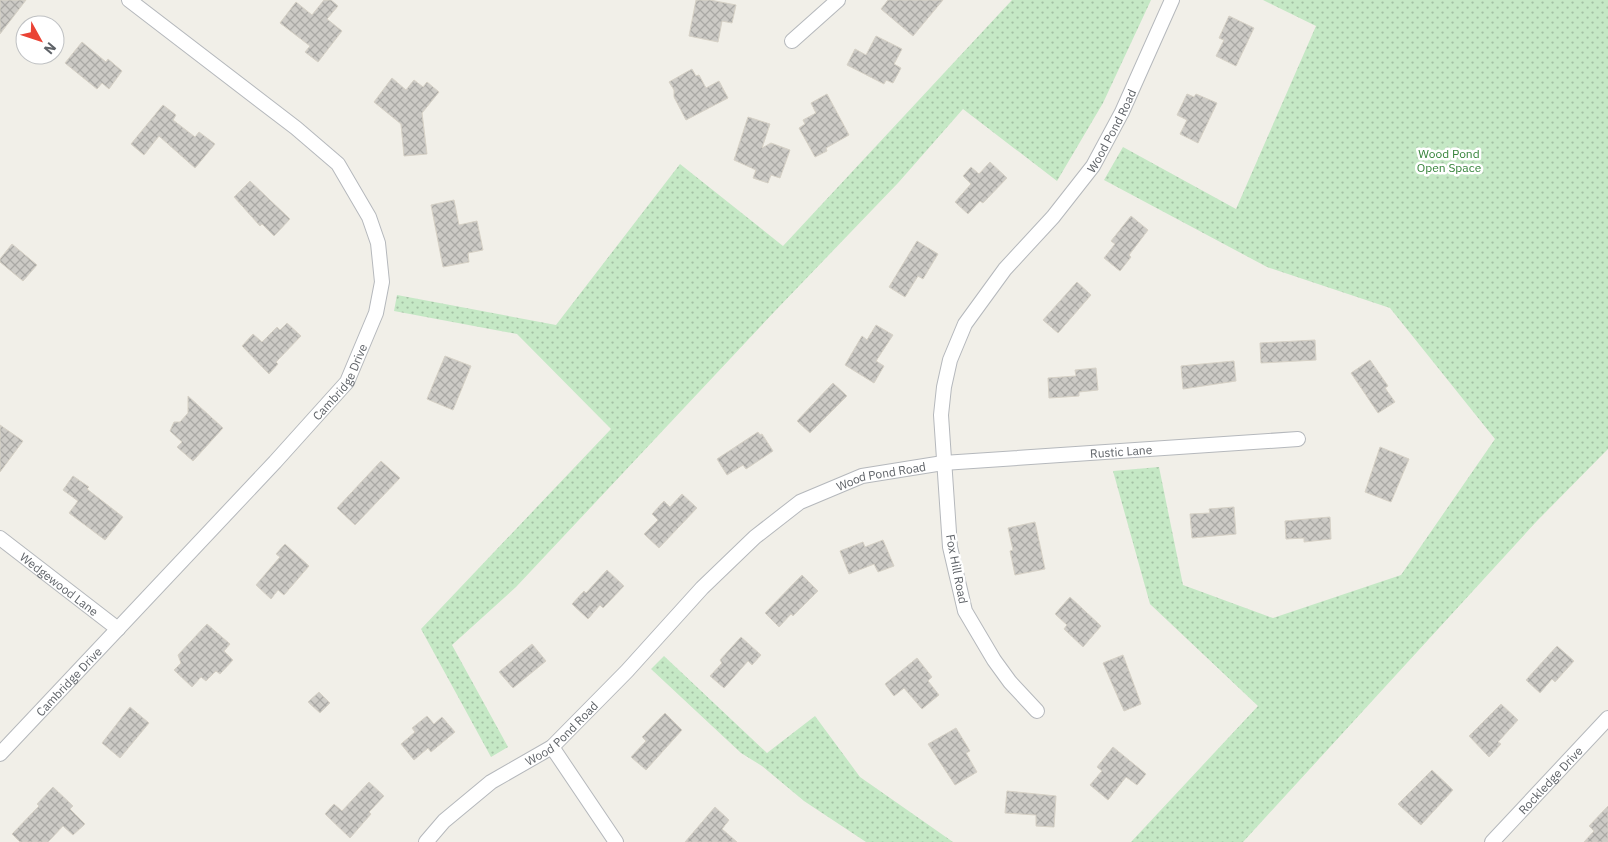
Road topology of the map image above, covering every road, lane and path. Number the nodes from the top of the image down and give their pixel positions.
1 (129, 0) edge
2 (838, 0) edge
3 (1172, 0) edge
4 (792, 41) dead end
5 (1298, 439) dead end
6 (944, 463) junction
7 (0, 538) edge
8 (118, 629) junction
9 (1036, 711) dead end
10 (1608, 718) edge
11 (552, 747) junction
12 (0, 754) edge
13 (426, 842) edge
14 (616, 842) edge
15 (1492, 842) edge

1 - 8 street, Cambridge Drive
2 - 4 street
3 - 6 street, Wood Pond Road
5 - 6 street, Rustic Lane
6 - 9 street, Fox Hill Road
6 - 11 street, Wood Pond Road
7 - 8 street, Wedgewood Lane
8 - 12 street, Cambridge Drive
10 - 15 street, Rockledge Drive
11 - 13 street, Wood Pond Road
11 - 14 street

